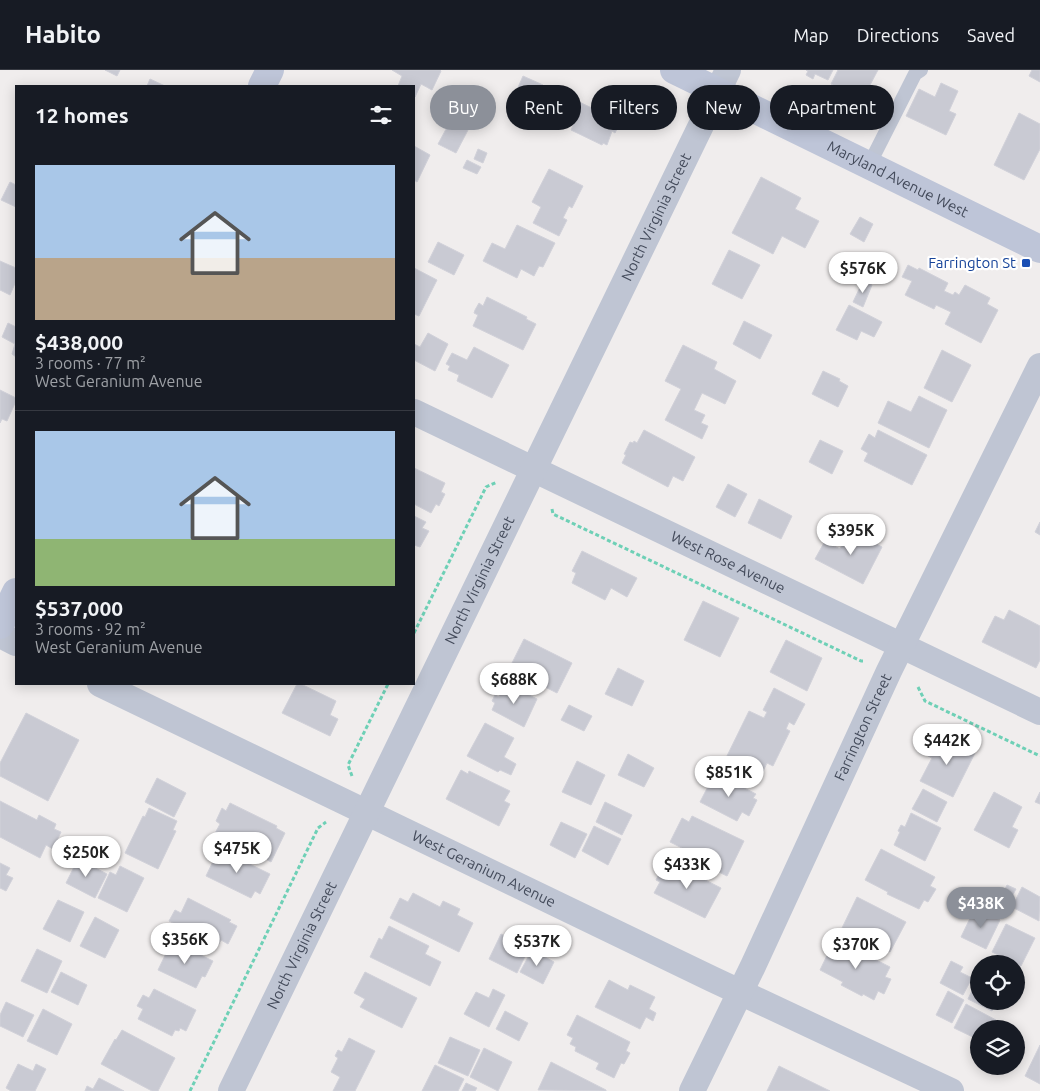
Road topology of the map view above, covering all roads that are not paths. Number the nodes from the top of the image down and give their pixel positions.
1 (270, 70) edge
2 (674, 70) edge
3 (921, 70) edge
4 (723, 80) edge
5 (262, 85) edge
6 (868, 165) junction
7 (1040, 249) edge
8 (1040, 366) edge
9 (415, 412) edge
10 (533, 469) junction
11 (15, 594) edge
12 (0, 625) edge
13 (0, 635) edge
14 (15, 642) edge
15 (902, 646) junction
16 (102, 685) edge
17 (1040, 712) edge
18 (368, 812) junction
19 (740, 992) junction
20 (925, 1086) edge
21 (231, 1091) edge
22 (692, 1091) edge
23 (951, 1091) edge

1 - 5 main road
2 - 4 main road, Maryland Avenue West
3 - 6 lane
4 - 6 main road, Maryland Avenue West
4 - 10 street, North Virginia Street
6 - 7 main road, Maryland Avenue West
8 - 15 street, Farrington Street
9 - 10 street, West Rose Avenue
10 - 15 street, West Rose Avenue
10 - 18 street, North Virginia Street
11 - 12 main road
13 - 14 street
15 - 17 street, West Rose Avenue
15 - 19 street, Farrington Street
16 - 18 street, West Geranium Avenue
18 - 19 street, West Geranium Avenue
18 - 21 street, North Virginia Street
19 - 20 street, West Geranium Avenue
19 - 22 street, Farrington Street
20 - 23 street, West Geranium Avenue

